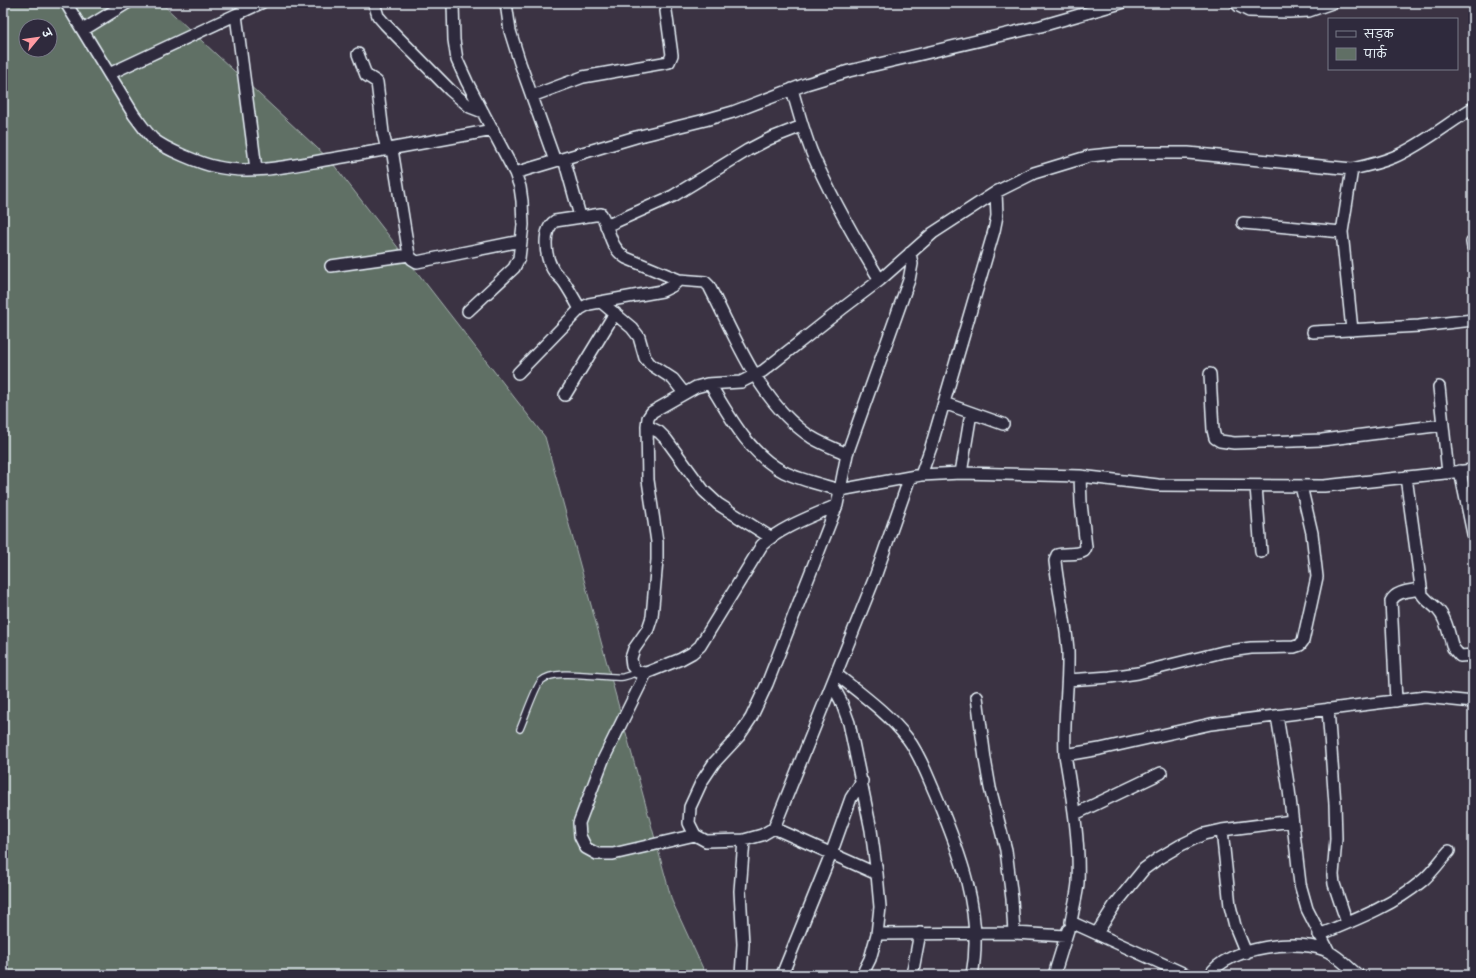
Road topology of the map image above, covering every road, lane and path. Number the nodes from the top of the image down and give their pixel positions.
1 (66, 3) edge
2 (127, 3) edge
3 (261, 3) edge
4 (374, 3) edge
5 (453, 3) edge
6 (506, 3) edge
7 (1121, 3) edge
8 (1236, 3) edge
9 (1332, 3) edge
10 (666, 11) dead end
11 (236, 15) junction
12 (83, 30) junction
13 (358, 54) dead end
14 (109, 74) junction
15 (792, 89) junction
16 (532, 96) junction
17 (1473, 108) edge
18 (483, 112) junction
19 (802, 126) junction
20 (493, 130) junction
21 (389, 149) junction
22 (559, 160) junction
23 (256, 169) junction
24 (1352, 169) junction
25 (515, 173) junction
26 (996, 192) junction
27 (580, 216) junction
28 (1243, 223) dead end
29 (606, 226) junction
30 (1342, 232) junction
31 (521, 241) junction
32 (910, 253) junction
33 (409, 255) junction
34 (331, 266) dead end
35 (679, 280) junction
36 (880, 280) junction
37 (601, 302) junction
38 (580, 310) junction
39 (468, 311) dead end
40 (615, 314) junction
41 (1473, 320) edge
42 (1352, 330) junction
43 (1313, 332) dead end
44 (518, 373) dead end
45 (1210, 374) dead end
46 (754, 376) junction
47 (710, 384) junction
48 (1439, 387) dead end
49 (684, 393) junction
50 (565, 395) dead end
51 (944, 403) junction
52 (971, 413) junction
53 (1003, 424) dead end
54 (1443, 425) junction
55 (646, 426) junction
56 (848, 454) junction
57 (1473, 470) edge
58 (1460, 471) junction
59 (1448, 472) junction
60 (960, 473) junction
61 (921, 475) junction
62 (1080, 476) junction
63 (910, 477) junction
64 (1406, 477) junction
65 (1256, 486) junction
66 (1301, 486) junction
67 (840, 490) junction
68 (837, 505) junction
69 (1473, 534) edge
70 (770, 537) junction
71 (1261, 552) dead end
72 (1420, 588) junction
73 (1473, 655) edge
74 (642, 673) junction
75 (834, 679) junction
76 (1068, 680) junction
77 (977, 697) dead end
78 (1396, 701) junction
79 (1473, 702) edge
80 (1328, 709) junction
81 (1277, 716) junction
82 (520, 728) dead end
83 (1065, 755) junction
84 (1161, 773) dead end
85 (862, 781) junction
86 (1075, 814) junction
87 (1292, 821) junction
88 (774, 828) junction
89 (1222, 830) junction
90 (695, 834) junction
91 (744, 840) junction
92 (1449, 851) dead end
93 (831, 854) junction
94 (877, 874) junction
95 (1071, 922) junction
96 (1347, 923) junction
97 (1014, 932) junction
98 (920, 933) junction
99 (976, 933) junction
100 (1096, 933) junction
101 (877, 934) junction
102 (1319, 935) junction
103 (1066, 936) junction
104 (1329, 952) junction
105 (1246, 953) junction
106 (741, 975) edge
107 (782, 975) edge
108 (862, 975) edge
109 (912, 975) edge
110 (972, 975) edge
111 (1054, 975) edge
112 (1187, 975) edge
113 (1210, 975) edge
114 (1358, 975) edge

1 - 12 street
2 - 12 street
3 - 11 street
4 - 18 street
5 - 18 street
6 - 16 street
7 - 15 street
8 - 9 street
10 - 16 street
11 - 14 street
11 - 23 street
12 - 14 street
13 - 21 street
14 - 23 street
15 - 19 street
15 - 22 street
16 - 22 street
17 - 24 street
18 - 20 street
19 - 29 street
19 - 36 street
20 - 21 street
20 - 25 street
21 - 23 street
21 - 33 street
22 - 25 street
22 - 27 street
24 - 26 street
24 - 30 street
25 - 31 street
26 - 32 street
26 - 51 street
27 - 29 street
27 - 38 street
28 - 30 street
29 - 35 street
30 - 42 street
31 - 33 street
31 - 39 street
32 - 36 street
32 - 56 street
33 - 34 street
35 - 37 street
35 - 46 street
36 - 46 street
37 - 38 street
37 - 40 street
38 - 44 street
40 - 49 street
40 - 50 street
41 - 42 street
42 - 43 street
45 - 54 street
46 - 47 street
46 - 56 street
47 - 49 street
47 - 67 street
48 - 54 street
49 - 55 street
51 - 52 street
51 - 61 street
52 - 53 street
52 - 60 street
54 - 59 street
55 - 70 street
55 - 74 street
56 - 67 street
57 - 58 street
58 - 59 street
58 - 69 street
59 - 64 street
60 - 61 street
60 - 62 street
61 - 63 street
62 - 65 street
62 - 76 street
63 - 67 street
63 - 75 street
64 - 66 street
64 - 72 street
65 - 66 street
65 - 71 street
66 - 76 street
67 - 68 street
68 - 70 street
68 - 90 street
70 - 74 street
72 - 73 street
72 - 78 street
74 - 82 lane
74 - 90 street
75 - 85 street
75 - 88 street
75 - 99 street
76 - 83 street
77 - 97 street
78 - 79 street
78 - 80 street
80 - 81 street
80 - 96 street
81 - 83 street
81 - 87 street
83 - 86 street
84 - 86 street
85 - 93 street
85 - 94 street
86 - 95 street
87 - 89 street
87 - 102 street
88 - 91 street
88 - 93 street
89 - 100 street
89 - 105 street
90 - 91 street
91 - 106 street
92 - 96 street
93 - 94 street
93 - 107 street
94 - 101 street
95 - 100 street
95 - 103 street
96 - 102 street
97 - 99 street
97 - 103 street
98 - 99 street
98 - 101 street
98 - 109 street
99 - 110 street
100 - 112 street
101 - 108 street
102 - 104 street
103 - 111 street
104 - 105 street
104 - 114 street
105 - 113 street

